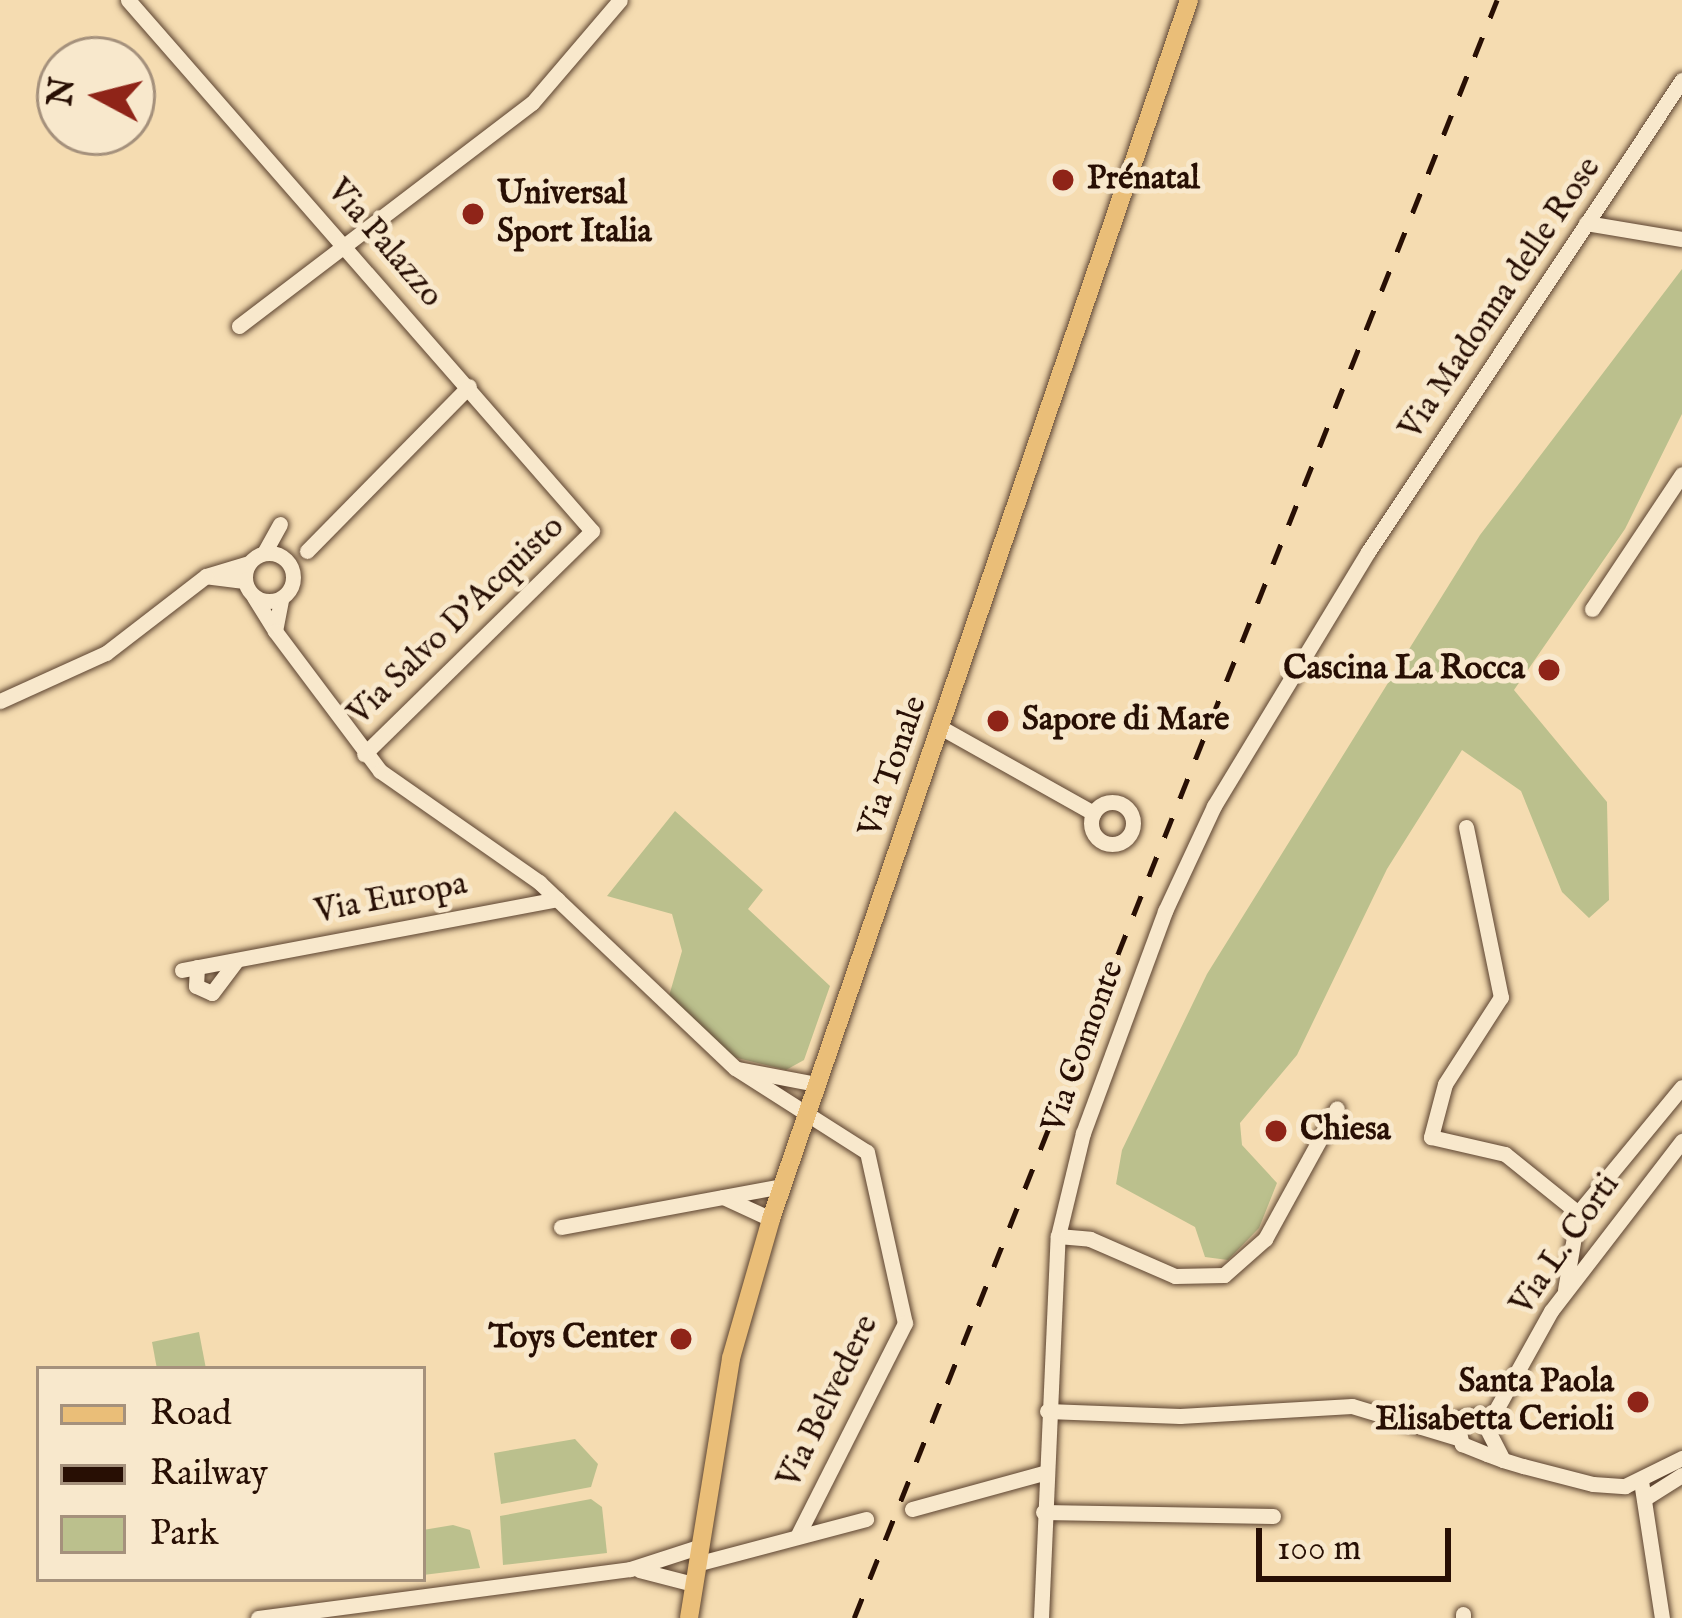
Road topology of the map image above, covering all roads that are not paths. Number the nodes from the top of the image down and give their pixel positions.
1 (128, 0) edge
2 (620, 0) edge
3 (1189, 0) edge
4 (1682, 80) edge
5 (1586, 223) junction
6 (1682, 239) edge
7 (346, 245) junction
8 (238, 326) dead end
9 (469, 386) junction
10 (1682, 474) edge
11 (592, 531) joint
12 (1368, 552) joint
13 (274, 560) junction
14 (206, 576) junction
15 (244, 581) junction
16 (254, 597) junction
17 (280, 599) junction
18 (1592, 610) dead end
19 (275, 631) junction
20 (0, 700) edge
21 (940, 727) junction
22 (364, 754) junction
23 (1093, 813) dead end
24 (1466, 827) dead end
25 (557, 899) junction
26 (236, 961) junction
27 (735, 1068) junction
28 (816, 1084) junction
29 (1682, 1087) edge
30 (1337, 1108) dead end
31 (806, 1114) junction
32 (1682, 1142) edge
33 (782, 1186) junction
34 (714, 1196) junction
35 (1578, 1213) junction
36 (771, 1219) junction
37 (561, 1227) dead end
38 (1058, 1236) junction
39 (1565, 1291) junction
40 (1507, 1389) junction
41 (1047, 1411) junction
42 (1474, 1412) junction
43 (1486, 1431) junction
44 (1460, 1434) junction
45 (1682, 1458) edge
46 (1503, 1460) junction
47 (1044, 1473) junction
48 (1682, 1475) edge
49 (1641, 1481) junction
50 (1644, 1499) junction
51 (912, 1509) dead end
52 (1043, 1512) junction
53 (1273, 1516) dead end
54 (866, 1519) dead end
55 (798, 1534) junction
56 (697, 1556) junction
57 (630, 1568) junction
58 (693, 1584) junction
59 (312, 1614) edge
60 (259, 1618) edge
61 (689, 1618) edge
62 (1041, 1618) edge
63 (1662, 1618) edge

1 - 7 street, Via Palazzo
2 - 7 street
3 - 21 main road, Via Tonale
4 - 5 street, Via Madonna delle Rose
5 - 6 street
5 - 12 street, Via Madonna delle Rose
7 - 8 street
7 - 9 street, Via Palazzo
9 - 11 street, Via Palazzo
9 - 13 street
10 - 18 street
11 - 22 street, Via Salvo D'Acquisto
12 - 38 street, Via Comonte
13 - 14 street
13 - 15 street
13 - 17 street
14 - 15 street
14 - 20 street
15 - 16 street, Via Belvedere
16 - 17 street
16 - 19 street, Via Belvedere
17 - 19 street
19 - 22 street, Via Belvedere
21 - 23 street
21 - 28 main road, Via Tonale
22 - 25 street, Via Belvedere
24 - 35 street
25 - 26 street, Via Europa
25 - 27 street, Via Belvedere
26 - 26 street, Via Europa
27 - 28 street
27 - 31 street, Via Belvedere
28 - 31 main road, Via Tonale
29 - 35 street
30 - 38 street
31 - 33 main road, Via Tonale
31 - 55 street, Via Belvedere
32 - 39 street, Via L. Corti
33 - 34 street
33 - 36 main road, Via Tonale
34 - 36 street
34 - 37 street
35 - 39 street
36 - 56 main road, Via Tonale
38 - 41 street, Via Comonte
39 - 40 street, Via L. Corti
40 - 42 street, Via L. Corti
40 - 43 street, Via L. Corti
41 - 44 street
41 - 47 street, Via Comonte
42 - 43 street
42 - 44 street, Via L. Corti
43 - 44 street
43 - 46 street
44 - 46 street
45 - 49 street
46 - 49 street
47 - 51 street
47 - 52 street, Via Comonte
48 - 50 street
49 - 50 street
50 - 63 street
52 - 53 street
52 - 62 street, Via Comonte
54 - 55 street
55 - 56 street
56 - 57 street
56 - 58 main road, Via Tonale
57 - 58 street
57 - 59 street
58 - 61 main road, Via Tonale
59 - 60 street

